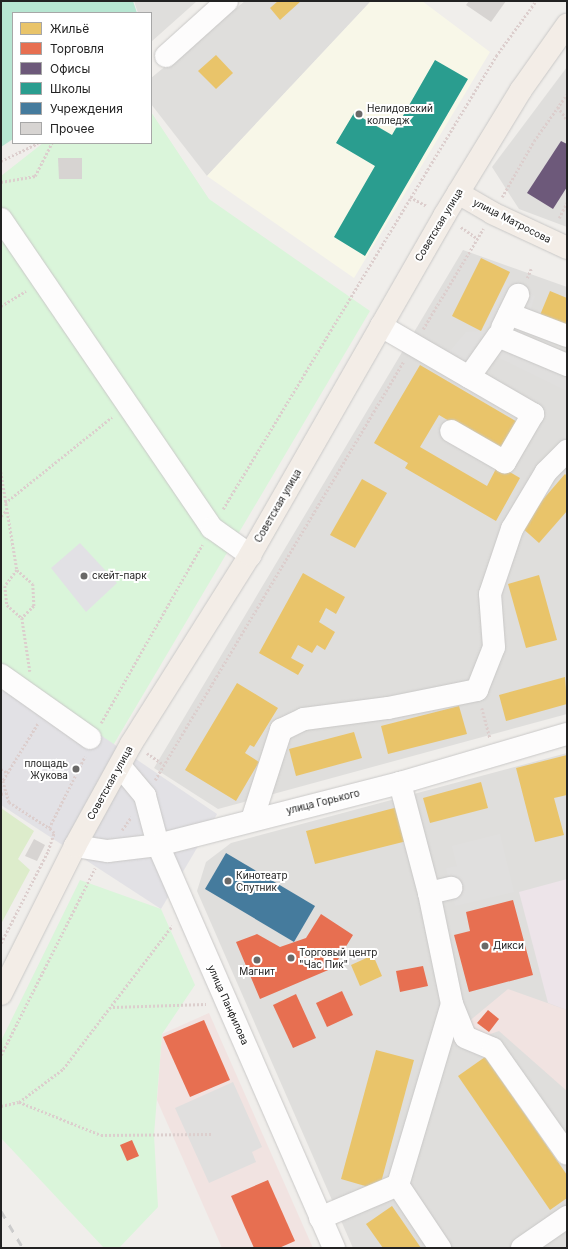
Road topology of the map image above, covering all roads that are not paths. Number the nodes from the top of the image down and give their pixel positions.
1 (224, 2) edge
2 (567, 25) edge
3 (166, 56) dead end
4 (458, 193) junction
5 (1, 219) edge
6 (567, 248) edge
7 (381, 326) junction
8 (498, 336) junction
9 (567, 336) edge
10 (567, 365) edge
11 (469, 377) junction
12 (451, 431) dead end
13 (567, 451) edge
14 (250, 555) junction
15 (1, 674) edge
16 (567, 734) edge
17 (92, 739) road end
18 (120, 766) junction
19 (400, 783) junction
20 (252, 820) junction
21 (158, 845) junction
22 (75, 846) junction
23 (451, 888) dead end
24 (429, 893) junction
25 (1, 994) edge
26 (452, 1004) junction
27 (567, 1154) edge
28 (398, 1185) junction
29 (567, 1217) edge
30 (320, 1218) junction
31 (334, 1248) edge
32 (440, 1248) edge
33 (522, 1248) edge

1 - 3 street
2 - 4 main road, Советская улица
4 - 6 main road, улица Матросова
4 - 7 main road, Советская улица
5 - 14 street
7 - 11 street
7 - 14 main road, Советская улица
8 - 9 street
8 - 10 street
8 - 11 street
11 - 12 street
13 - 20 street
14 - 18 main road, Советская улица
15 - 17 street
16 - 19 street, улица Горького
18 - 21 street, улица Панфилова
18 - 22 main road, Советская улица
19 - 20 street, улица Горького
19 - 24 street
20 - 21 street, улица Горького
21 - 22 street, улица Горького
21 - 30 street, улица Панфилова
22 - 25 main road, Советская улица
23 - 24 street
24 - 26 street
26 - 27 street
26 - 28 street
28 - 30 street
28 - 32 street
29 - 33 street
30 - 31 street, улица Панфилова

